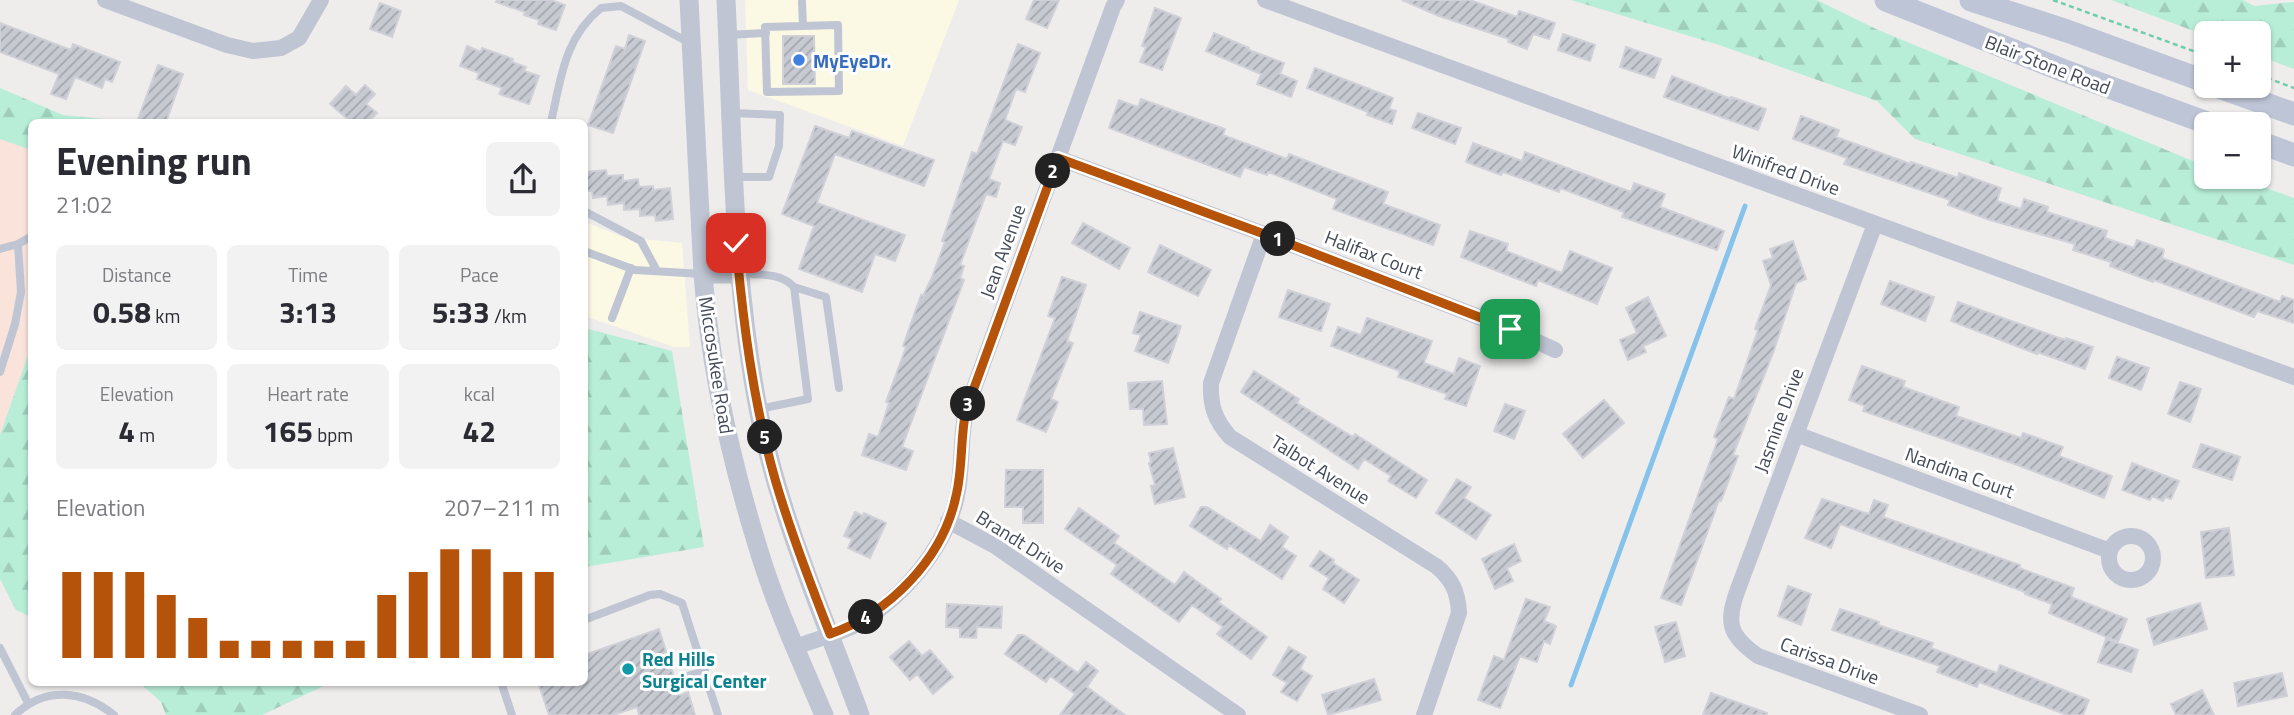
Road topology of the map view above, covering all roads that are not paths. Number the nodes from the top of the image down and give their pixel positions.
1 (104, 0) edge
2 (321, 0) edge
3 (689, 0) edge
4 (726, 0) edge
5 (1117, 0) edge
6 (1265, 0) edge
7 (1886, 0) edge
8 (1971, 0) edge
9 (802, 2) dead end
10 (803, 26) junction
11 (766, 33) junction
12 (727, 34) junction
13 (690, 42) junction
14 (2194, 77) edge
15 (2249, 98) edge
16 (731, 113) junction
17 (2294, 114) edge
18 (2194, 118) edge
19 (552, 119) edge
20 (2271, 146) edge
21 (2294, 155) edge
22 (1058, 158) junction
23 (733, 177) junction
24 (588, 213) edge
25 (1875, 224) junction
26 (1264, 234) junction
27 (28, 238) edge
28 (18, 244) junction
29 (0, 249) edge
30 (588, 252) edge
31 (631, 268) junction
32 (657, 271) junction
33 (703, 274) junction
34 (739, 274) junction
35 (794, 287) junction
36 (612, 318) dead end
37 (1555, 350) dead end
38 (1, 367) edge
39 (2294, 377) edge
40 (839, 388) dead end
41 (759, 409) junction
42 (1796, 434) junction
43 (948, 521) junction
44 (2110, 551) dead end
45 (588, 618) edge
46 (1734, 632) joint
47 (830, 634) junction
48 (795, 647) junction
49 (0, 648) edge
50 (705, 671) junction
51 (683, 677) dead end
52 (502, 686) edge
53 (27, 703) junction
54 (15, 715) edge
55 (114, 715) edge
56 (512, 715) edge
57 (718, 715) edge
58 (824, 715) edge
59 (860, 715) edge
60 (1238, 715) edge
61 (1424, 715) edge
62 (1920, 715) edge

1 - 2 street
3 - 13 street, Miccosukee Road
4 - 12 street, Miccosukee Road
5 - 22 street, Jean Avenue
6 - 25 street, Winifred Drive
7 - 18 main road, Blair Stone Road
8 - 14 main road, Blair Stone Road
9 - 10 lane
10 - 11 lane
10 - 11 lane
11 - 12 lane
12 - 16 street, Miccosukee Road
13 - 19 lane
13 - 33 street, Miccosukee Road
15 - 17 main road
16 - 23 street, Miccosukee Road
16 - 23 lane
20 - 21 main road
22 - 26 street, Halifax Court
22 - 43 street, Jean Avenue
23 - 34 street, Miccosukee Road
24 - 32 lane
25 - 39 street, Winifred Drive
25 - 42 street, Jasmine Drive
26 - 37 street, Halifax Court
26 - 61 street, Talbot Avenue
27 - 28 lane
28 - 29 lane
28 - 38 lane
30 - 31 lane
31 - 32 lane
31 - 36 lane
32 - 33 lane
33 - 34 street
33 - 48 street, Miccosukee Road
34 - 35 lane
34 - 41 street, Miccosukee Road
35 - 40 lane
35 - 41 lane
41 - 47 street, Miccosukee Road
42 - 44 street, Nandina Court
42 - 46 street, Jasmine Drive
43 - 47 street, Brandt Drive
43 - 60 street, Brandt Drive
45 - 50 lane
46 - 62 street, Carissa Drive
47 - 48 street, Brandt Drive
47 - 59 street, Miccosukee Road
48 - 58 street, Miccosukee Road
49 - 53 lane
50 - 51 lane
50 - 57 lane
52 - 56 lane
53 - 54 lane
53 - 55 lane

